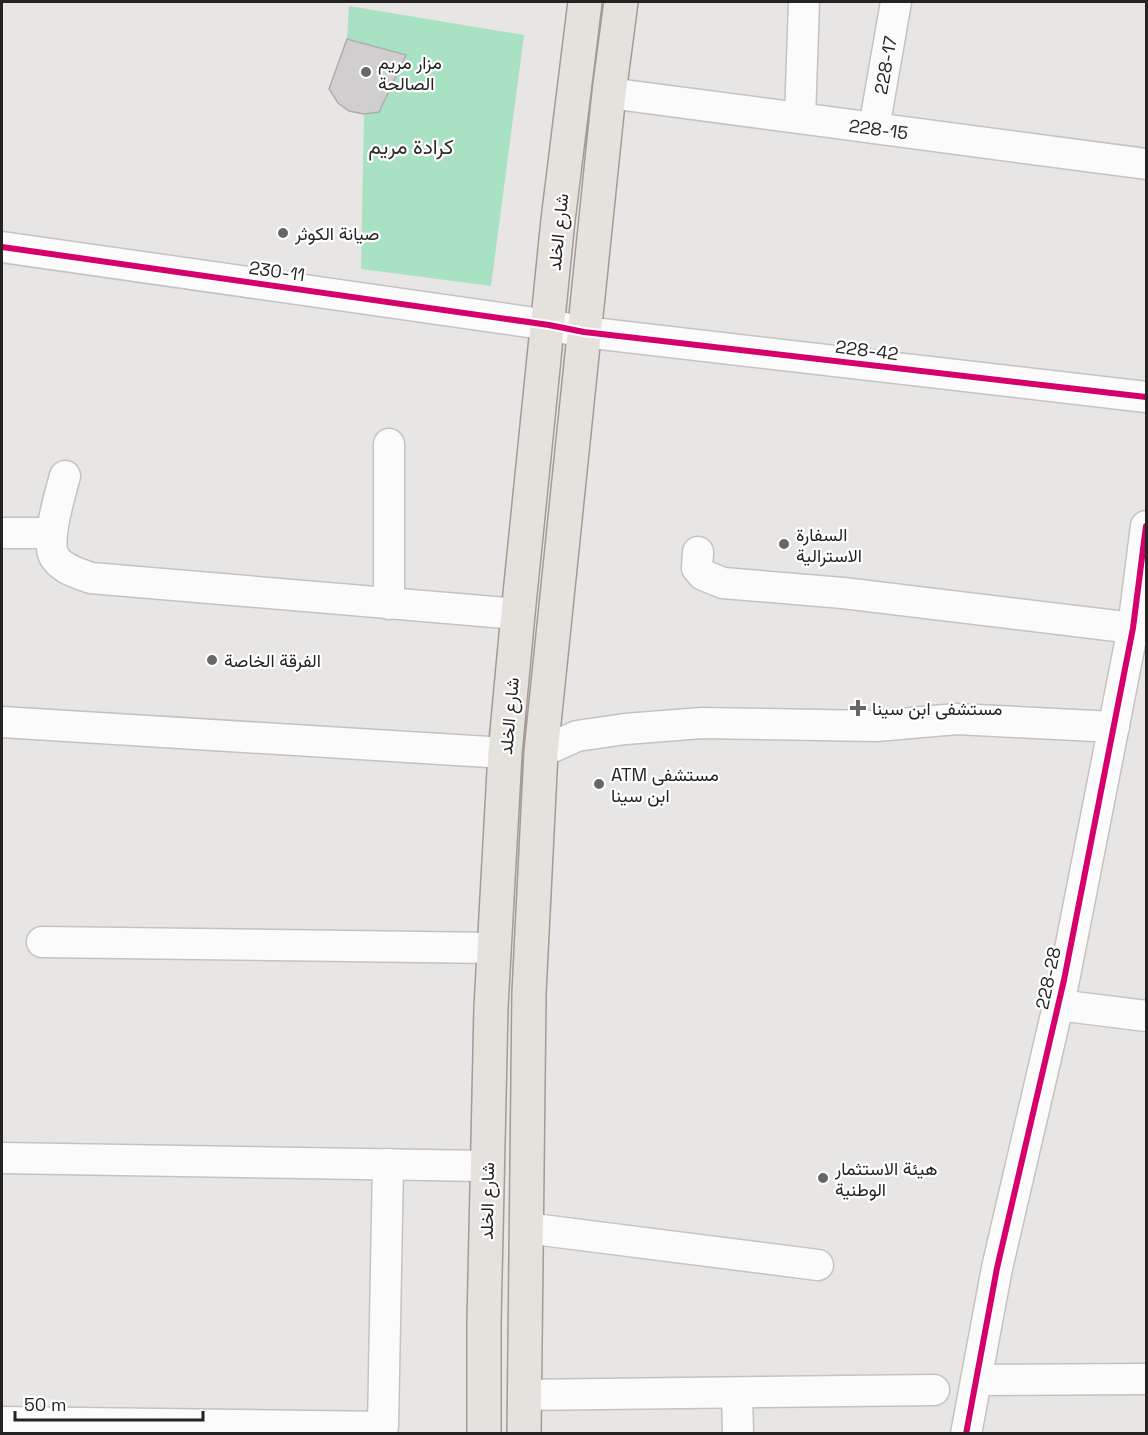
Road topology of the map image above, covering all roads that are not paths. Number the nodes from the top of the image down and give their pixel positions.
1 (585, 2) edge
2 (621, 2) edge
3 (804, 2) edge
4 (896, 2) edge
5 (609, 93) junction
6 (800, 118) junction
7 (874, 128) junction
8 (1146, 164) edge
9 (2, 248) edge
10 (549, 325) junction
11 (584, 332) junction
12 (1146, 397) edge
13 (389, 444) dead end
14 (65, 476) dead end
15 (1146, 526) edge
16 (2, 533) edge
17 (51, 533) junction
18 (698, 552) dead end
19 (389, 604) junction
20 (518, 614) junction
21 (1132, 628) junction
22 (2, 722) edge
23 (1114, 728) junction
24 (541, 752) junction
25 (506, 753) junction
26 (42, 942) dead end
27 (494, 948) junction
28 (1058, 1005) junction
29 (1146, 1016) edge
30 (2, 1158) edge
31 (388, 1164) junction
32 (487, 1166) junction
33 (526, 1228) junction
34 (818, 1265) dead end
35 (1146, 1378) edge
36 (976, 1380) junction
37 (934, 1390) dead end
38 (736, 1393) junction
39 (524, 1395) junction
40 (2, 1422) edge
41 (169, 1429) edge
42 (484, 1434) edge
43 (524, 1434) edge
44 (738, 1434) edge
45 (966, 1434) edge

1 - 10 main road, شارع الخلد
2 - 5 main road, شارع الخلد
3 - 6 street
4 - 7 street, 228-17
5 - 6 street, 228-15
5 - 11 main road, شارع الخلد
6 - 7 street, 228-15
7 - 8 street, 228-15
9 - 10 street, 230-11
10 - 11 street, 230-11
10 - 20 main road, شارع الخلد
11 - 12 street, 228-42
11 - 24 main road, شارع الخلد
13 - 19 street
14 - 17 street
15 - 21 street, 228-28
16 - 17 street
17 - 19 street
18 - 21 street
19 - 20 street
20 - 25 main road, شارع الخلد
21 - 23 street, 228-28
22 - 25 street
23 - 24 street
23 - 28 street, 228-28
24 - 33 main road, شارع الخلد
25 - 27 main road, شارع الخلد
26 - 27 street
27 - 32 main road, شارع الخلد
28 - 29 street
28 - 36 street, 228-28
30 - 31 street
31 - 32 street
31 - 41 street
32 - 42 main road, شارع الخلد
33 - 34 street
33 - 39 main road, شارع الخلد
35 - 36 street
36 - 45 street, 228-28
37 - 38 street
38 - 39 street
38 - 44 street
39 - 43 main road, شارع الخلد
40 - 41 street

